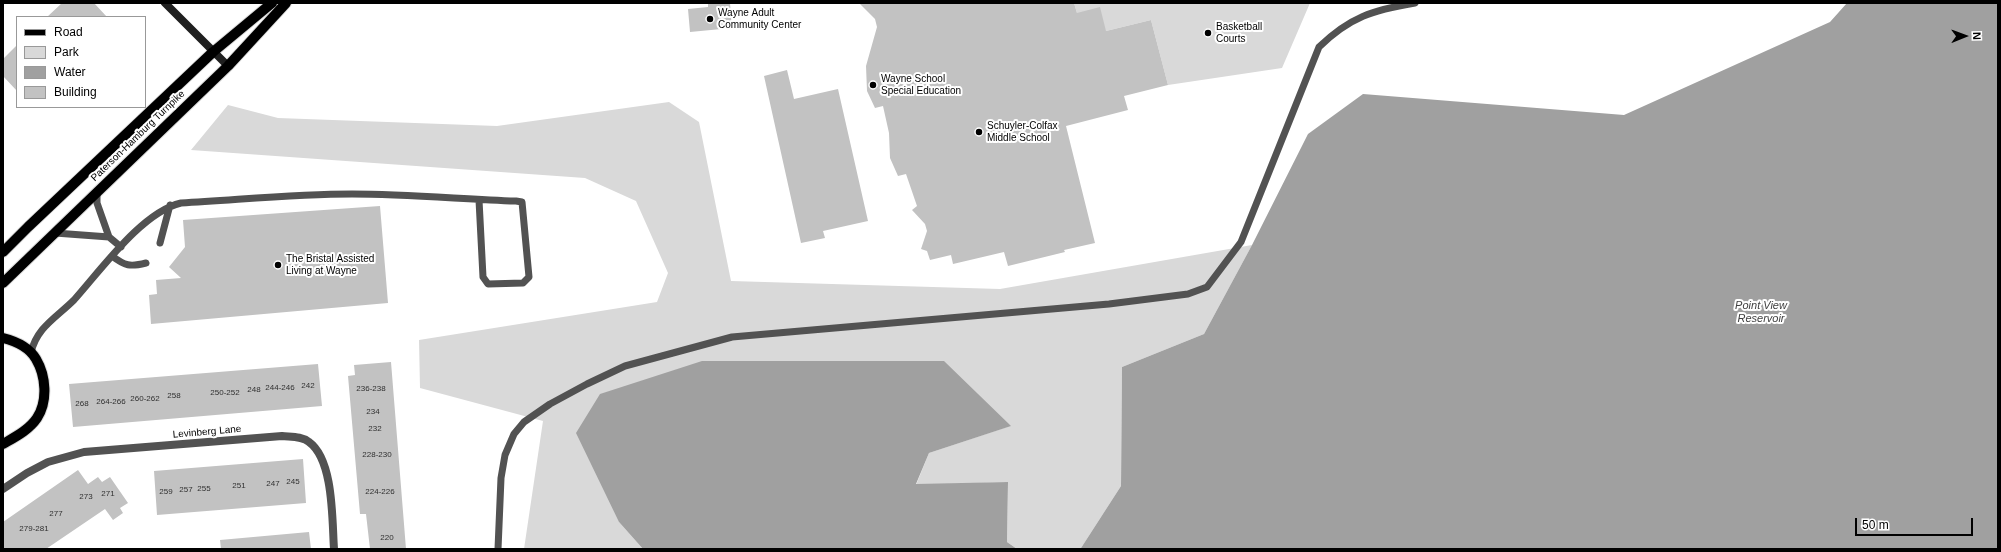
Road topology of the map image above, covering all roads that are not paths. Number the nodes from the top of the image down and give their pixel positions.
1 (165, 3) edge
2 (272, 3) edge
3 (286, 3) edge
4 (1415, 3) edge
5 (213, 52) junction
6 (228, 66) junction
7 (97, 192) junction
8 (479, 200) junction
9 (170, 205) junction
10 (55, 233) junction
11 (109, 237) junction
12 (160, 244) dead end
13 (121, 246) junction
14 (3, 252) edge
15 (112, 256) junction
16 (146, 263) dead end
17 (3, 283) edge
18 (3, 338) edge
19 (31, 353) junction
20 (3, 444) edge
21 (3, 488) edge
22 (334, 549) edge
23 (498, 549) edge

1 - 5 street
2 - 5 main road, Paterson-Hamburg Turnpike
3 - 6 main road, Paterson-Hamburg Turnpike
4 - 23 lane
5 - 6 street
5 - 14 main road, Paterson-Hamburg Turnpike
6 - 7 main road, Paterson-Hamburg Turnpike
7 - 10 main road, Paterson-Hamburg Turnpike
7 - 11 lane
8 - 8 lane
8 - 9 lane
9 - 12 lane
9 - 13 lane
10 - 11 lane
10 - 17 main road, Paterson-Hamburg Turnpike
11 - 13 lane
13 - 15 lane
15 - 16 lane
15 - 19 lane
18 - 19 main road
19 - 20 main road
21 - 22 street, Levinberg Lane

